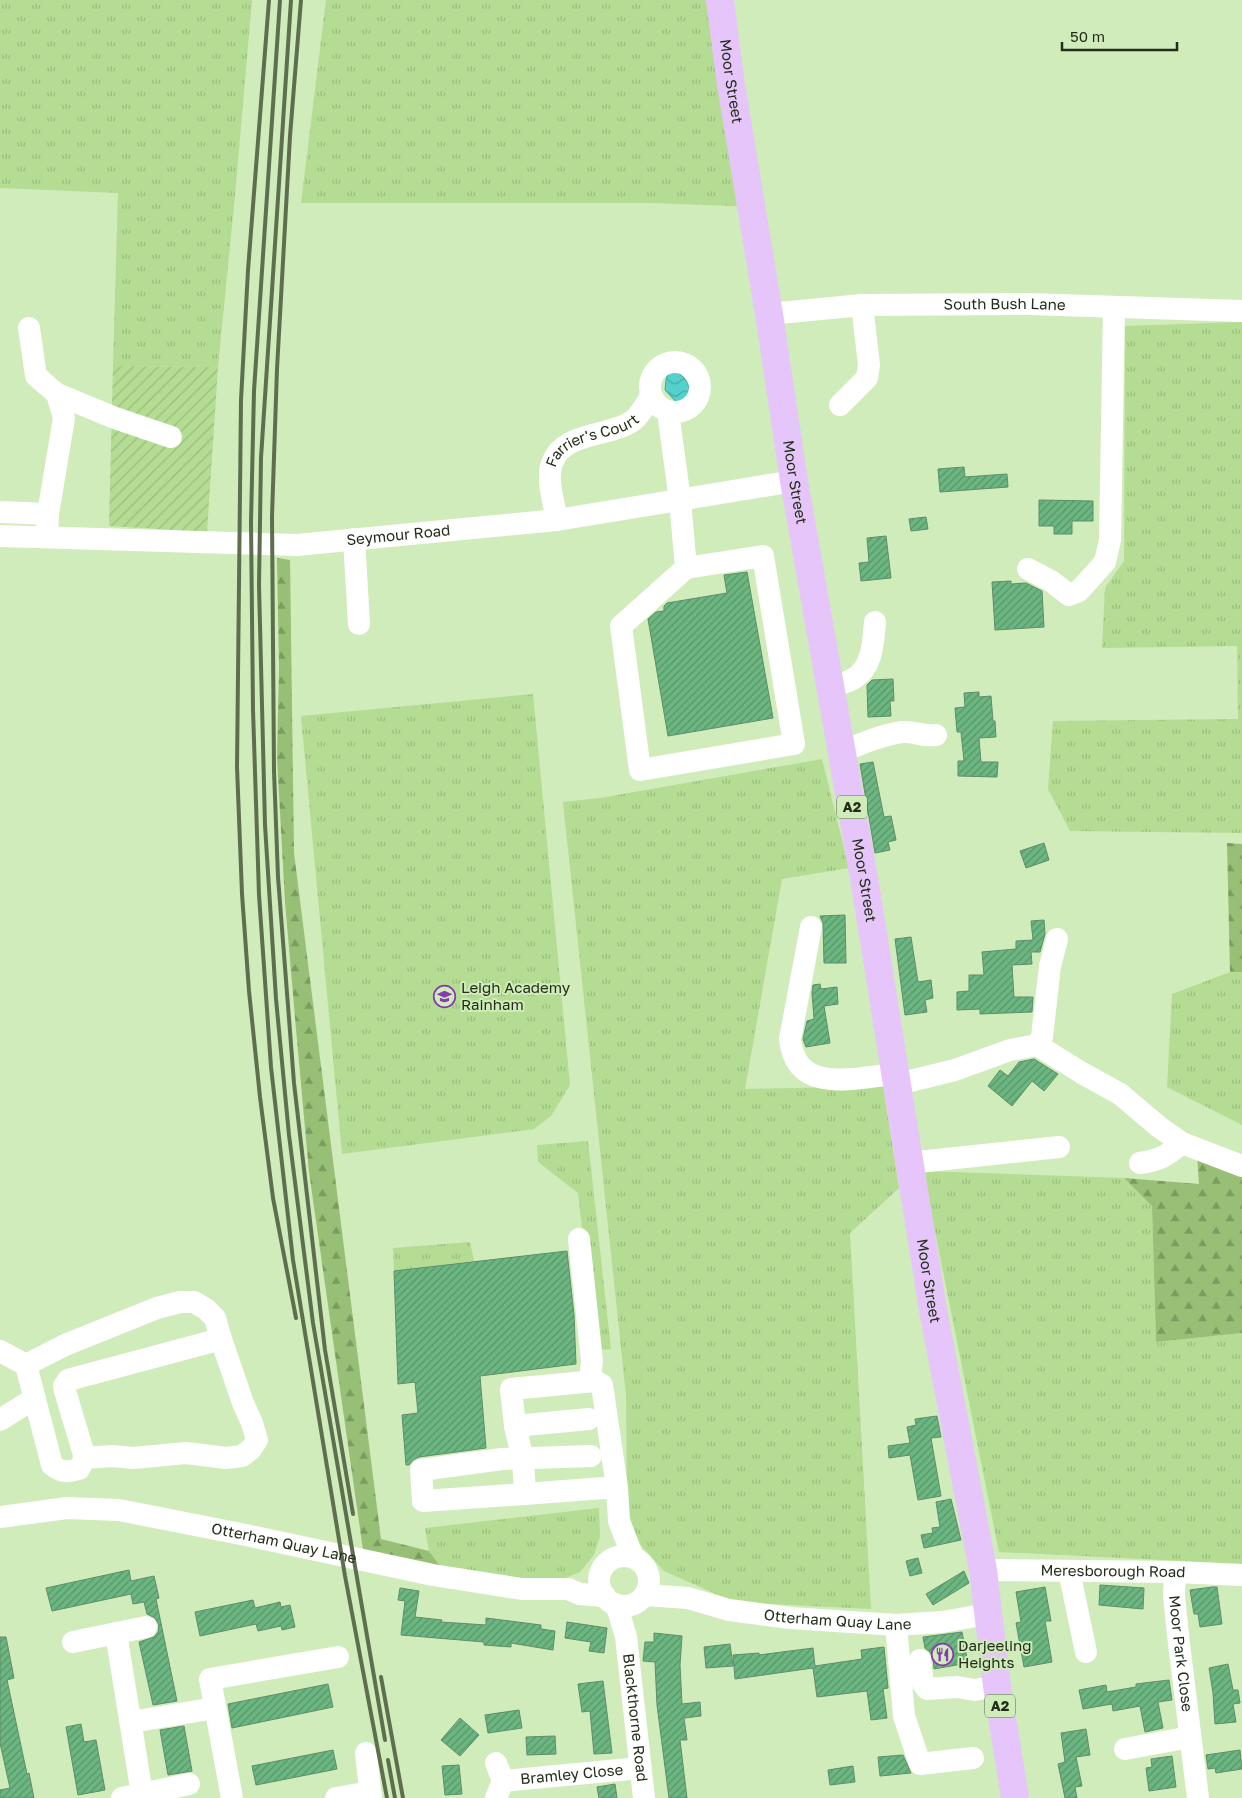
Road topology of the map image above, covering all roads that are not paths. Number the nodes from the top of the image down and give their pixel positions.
1 (720, 0) edge
2 (862, 305) junction
3 (1114, 307) junction
4 (1242, 311) edge
5 (769, 314) junction
6 (29, 328) dead end
7 (57, 394) junction
8 (651, 397) junction
9 (840, 405) dead end
10 (668, 412) junction
11 (171, 437) dead end
12 (794, 481) junction
13 (680, 500) junction
14 (0, 512) edge
15 (48, 514) junction
16 (557, 520) junction
17 (0, 536) edge
18 (47, 537) junction
19 (354, 539) junction
20 (686, 568) junction
21 (1028, 569) dead end
22 (875, 622) dead end
23 (359, 624) dead end
24 (830, 687) junction
25 (936, 735) dead end
26 (842, 752) junction
27 (811, 926) dead end
28 (1056, 939) dead end
29 (1037, 1044) junction
30 (897, 1079) junction
31 (1182, 1143) junction
32 (1059, 1147) dead end
33 (909, 1163) junction
34 (1140, 1163) dead end
35 (1242, 1166) edge
36 (579, 1238) dead end
37 (221, 1339) junction
38 (0, 1351) edge
39 (26, 1365) junction
40 (590, 1381) junction
41 (35, 1398) junction
42 (589, 1419) dead end
43 (0, 1420) edge
44 (515, 1426) junction
45 (592, 1456) dead end
46 (85, 1458) junction
47 (523, 1459) junction
48 (617, 1487) junction
49 (525, 1494) junction
50 (0, 1517) edge
51 (619, 1521) junction
52 (639, 1562) junction
53 (983, 1570) junction
54 (1069, 1571) junction
55 (1175, 1572) junction
56 (1242, 1575) edge
57 (607, 1584) junction
58 (642, 1597) junction
59 (688, 1598) junction
60 (988, 1614) junction
61 (896, 1625) junction
62 (146, 1627) dead end
63 (116, 1633) junction
64 (626, 1637) junction
65 (73, 1642) dead end
66 (1086, 1652) dead end
67 (338, 1657) dead end
68 (920, 1660) dead end
69 (997, 1686) junction
70 (215, 1708) junction
71 (130, 1722) junction
72 (1190, 1738) junction
73 (1125, 1749) dead end
74 (366, 1753) dead end
75 (974, 1758) dead end
76 (640, 1768) junction
77 (498, 1781) edge
78 (189, 1784) dead end
79 (370, 1795) edge
80 (132, 1796) edge
81 (232, 1798) edge
82 (336, 1798) edge
83 (644, 1798) edge
84 (1015, 1798) edge
85 (1198, 1798) edge

1 - 5 main road, Moor Street / A2
2 - 3 street, South Bush Lane
2 - 5 street, South Bush Lane
2 - 9 street
3 - 4 street, South Bush Lane
3 - 21 street
5 - 12 main road, Moor Street / A2
6 - 7 street
7 - 11 street
7 - 15 street
8 - 10 street, Farrier's Court
8 - 10 street, Farrier's Court
8 - 16 street, Farrier's Court
10 - 13 street
12 - 13 street, Seymour Road
12 - 24 main road, Moor Street / A2
13 - 16 street, Seymour Road
13 - 20 street
14 - 15 street
15 - 18 street
16 - 19 street, Seymour Road
17 - 18 street, Seymour Road
18 - 19 street, Seymour Road
19 - 23 street
20 - 20 street
22 - 24 street
24 - 26 main road, Moor Street / A2
25 - 26 street
26 - 30 main road, Moor Street / A2
27 - 30 street
28 - 29 street
29 - 30 street
29 - 31 street
30 - 33 main road, Moor Street / A2
31 - 34 street
31 - 35 street
32 - 33 street
33 - 53 main road, Moor Street / A2
36 - 40 street
37 - 39 street
37 - 46 street
37 - 46 street
38 - 39 street
39 - 41 street
40 - 44 street
40 - 48 street
41 - 43 street
41 - 46 street
42 - 44 street
44 - 47 street
45 - 47 street
47 - 49 street
47 - 49 street
48 - 49 street
48 - 51 street
50 - 57 street, Otterham Quay Lane
51 - 52 street
51 - 57 street
52 - 57 street, Otterham Quay Lane
52 - 58 street
52 - 59 street, Otterham Quay Lane
53 - 54 street, Meresborough Road
53 - 60 main road, Moor Street / A2
54 - 55 street, Meresborough Road
54 - 66 street
55 - 56 street, Meresborough Road
55 - 72 street, Moor Park Close
57 - 58 street, Otterham Quay Lane
57 - 64 street, Blackthorne Road
58 - 59 street, Otterham Quay Lane
58 - 64 street, Blackthorne Road
59 - 61 street, Otterham Quay Lane
60 - 61 street, Otterham Quay Lane
60 - 69 main road, A2
61 - 75 street
62 - 63 street
63 - 65 street
63 - 71 street
64 - 76 street, Blackthorne Road
67 - 70 street
68 - 69 street
69 - 84 main road, A2
70 - 71 street
70 - 81 street
71 - 80 street
72 - 73 street
72 - 85 street, Moor Park Close
74 - 79 street
76 - 77 street, Bramley Close
76 - 83 street, Blackthorne Road
78 - 80 street
79 - 82 street

